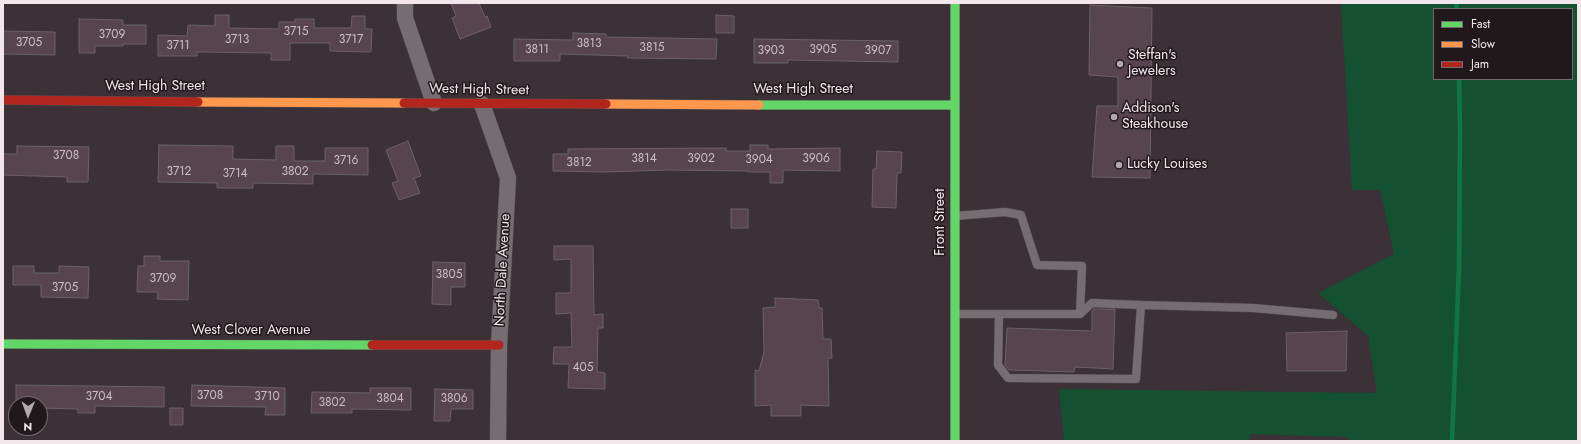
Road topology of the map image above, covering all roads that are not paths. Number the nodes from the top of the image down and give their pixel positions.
1 (405, 3) edge
2 (955, 3) edge
3 (3, 100) edge
4 (434, 103) junction
5 (482, 104) junction
6 (955, 105) junction
7 (955, 216) junction
8 (1141, 305) junction
9 (955, 314) junction
10 (1000, 314) junction
11 (1080, 314) junction
12 (1333, 315) dead end
13 (3, 344) edge
14 (499, 345) junction
15 (498, 441) edge
16 (955, 441) edge

1 - 4 street
2 - 6 street, Front Street
3 - 4 street, West High Street
4 - 5 street, West High Street
5 - 6 street, West High Street
5 - 14 street, North Dale Avenue
6 - 7 street, Front Street
7 - 9 street, Front Street
7 - 11 lane
8 - 10 lane
8 - 11 lane
8 - 12 lane
9 - 10 lane
9 - 16 street, Front Street
10 - 11 lane
13 - 14 street, West Clover Avenue
14 - 15 street, North Dale Avenue

